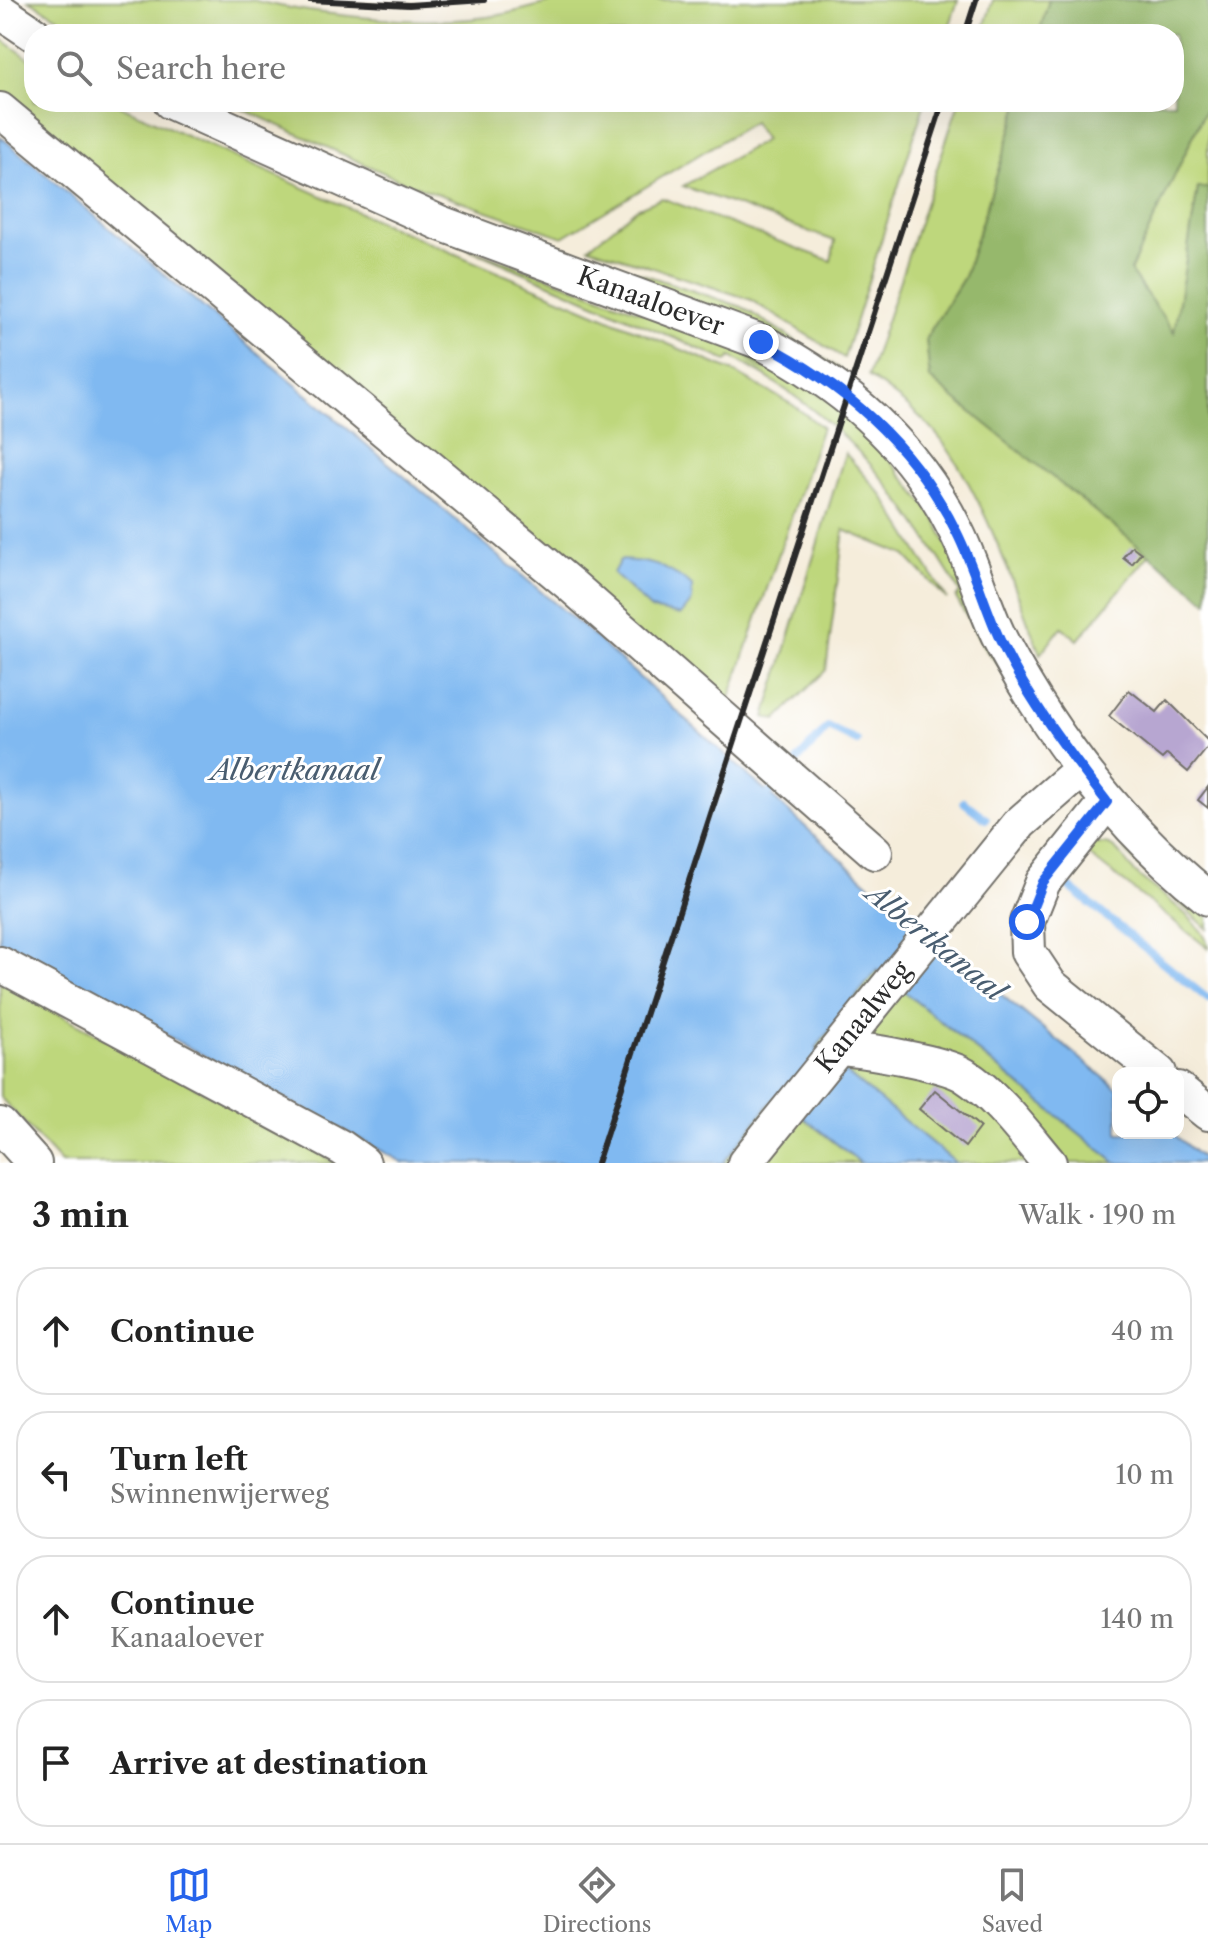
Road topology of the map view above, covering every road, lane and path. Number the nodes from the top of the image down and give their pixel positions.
1 (0, 11) edge
2 (24, 27) edge
3 (0, 110) edge
4 (193, 112) edge
5 (1082, 769) junction
6 (1107, 802) junction
7 (875, 852) dead end
8 (1208, 898) edge
9 (0, 964) edge
10 (838, 1048) junction
11 (1152, 1067) edge
12 (1184, 1094) edge
13 (1208, 1113) edge
14 (0, 1125) edge
15 (34, 1163) edge
16 (363, 1163) edge
17 (745, 1163) edge
18 (1049, 1163) edge

1 - 2 street
3 - 7 street
4 - 5 street, Kanaaloever
5 - 6 street, Kanaaloever
5 - 10 street, Kanaalweg
6 - 8 street, Kanaaloever
6 - 11 street
9 - 16 street
10 - 17 street, Kanaalweg
10 - 18 street
12 - 13 street
14 - 15 street

